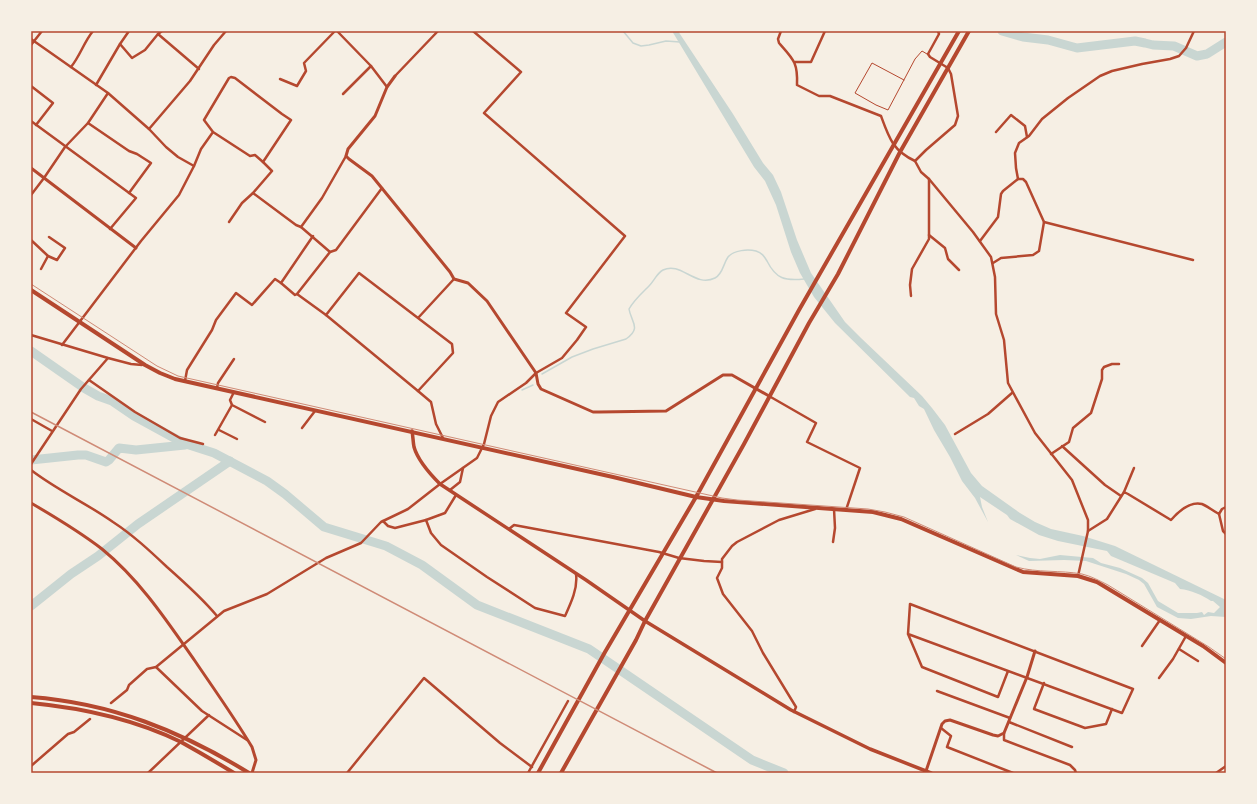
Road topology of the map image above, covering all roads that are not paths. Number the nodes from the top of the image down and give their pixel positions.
1 (42, 31) edge
2 (93, 31) edge
3 (129, 31) edge
4 (162, 31) edge
5 (226, 31) edge
6 (336, 31) edge
7 (438, 31) edge
8 (473, 31) edge
9 (781, 31) edge
10 (825, 31) edge
11 (938, 31) edge
12 (959, 31) edge
13 (969, 31) edge
14 (1194, 31) edge
15 (158, 34) junction
16 (31, 39) edge
17 (34, 41) junction
18 (120, 44) junction
19 (31, 45) edge
20 (928, 54) junction
21 (795, 62) junction
22 (941, 63) junction
23 (371, 66) junction
24 (71, 67) junction
25 (199, 68) junction
26 (948, 68) junction
27 (395, 76) joint
28 (280, 79) dead end
29 (904, 80) junction
30 (96, 85) junction
31 (31, 86) edge
32 (386, 87) junction
33 (108, 93) junction
34 (343, 94) dead end
35 (31, 121) edge
36 (88, 123) junction
37 (36, 125) junction
38 (149, 129) junction
39 (213, 132) junction
40 (996, 132) dead end
41 (1027, 137) junction
42 (894, 146) junction
43 (65, 147) junction
44 (900, 152) junction
45 (346, 156) junction
46 (915, 161) junction
47 (263, 162) junction
48 (194, 166) junction
49 (31, 168) edge
50 (44, 178) junction
51 (1018, 178) junction
52 (929, 179) junction
53 (382, 187) junction
54 (129, 193) junction
55 (253, 193) junction
56 (31, 195) edge
57 (229, 222) dead end
58 (1044, 222) junction
59 (301, 228) junction
60 (110, 229) junction
61 (929, 235) junction
62 (312, 236) junction
63 (49, 237) dead end
64 (31, 240) edge
65 (980, 241) junction
66 (136, 248) junction
67 (330, 252) junction
68 (48, 256) junction
69 (1193, 260) dead end
70 (993, 263) junction
71 (41, 269) dead end
72 (959, 270) dead end
73 (454, 279) junction
74 (281, 283) junction
75 (31, 290) edge
76 (297, 294) junction
77 (910, 296) dead end
78 (326, 315) junction
79 (418, 318) junction
80 (79, 322) junction
81 (31, 335) edge
82 (62, 345) junction
83 (108, 358) junction
84 (234, 359) dead end
85 (1119, 364) dead end
86 (145, 365) junction
87 (536, 372) junction
88 (89, 380) junction
89 (185, 381) junction
90 (217, 388) junction
91 (755, 389) junction
92 (234, 391) junction
93 (418, 391) junction
94 (1012, 393) junction
95 (769, 396) junction
96 (232, 405) junction
97 (316, 410) junction
98 (31, 420) edge
99 (265, 422) dead end
100 (302, 428) dead end
101 (219, 430) junction
102 (52, 431) junction
103 (412, 431) junction
104 (955, 434) dead end
105 (216, 435) dead end
106 (443, 438) junction
107 (237, 439) dead end
108 (202, 444) dead end
109 (1062, 446) junction
110 (482, 447) junction
111 (1051, 454) junction
112 (31, 455) edge
113 (36, 455) junction
114 (31, 463) edge
115 (463, 468) junction
116 (1134, 468) dead end
117 (31, 470) edge
118 (440, 484) junction
119 (450, 490) junction
120 (1124, 492) junction
121 (456, 495) junction
122 (1121, 496) junction
123 (696, 497) junction
124 (712, 499) junction
125 (31, 502) edge
126 (1226, 507) edge
127 (815, 508) junction
128 (834, 509) junction
129 (846, 510) junction
130 (1219, 514) junction
131 (426, 520) junction
132 (383, 521) junction
133 (509, 530) junction
134 (1088, 531) junction
135 (1226, 534) edge
136 (833, 542) dead end
137 (664, 552) junction
138 (679, 558) junction
139 (722, 562) junction
140 (576, 574) junction
141 (1078, 576) junction
142 (630, 611) junction
143 (217, 616) junction
144 (1160, 620) junction
145 (645, 621) junction
146 (908, 634) junction
147 (1186, 636) junction
148 (184, 644) junction
149 (1142, 646) dead end
150 (1178, 649) junction
151 (1035, 650) junction
152 (1198, 661) dead end
153 (1226, 663) edge
154 (156, 667) junction
155 (1008, 670) junction
156 (1027, 677) junction
157 (1159, 678) dead end
158 (1044, 683) junction
159 (937, 691) dead end
160 (31, 697) edge
161 (568, 701) dead end
162 (31, 703) edge
163 (111, 703) dead end
164 (1112, 709) junction
165 (794, 712) junction
166 (210, 715) junction
167 (1010, 718) junction
168 (90, 719) dead end
169 (1008, 722) junction
170 (941, 728) junction
171 (1004, 733) junction
172 (185, 738) junction
173 (248, 741) junction
174 (180, 742) junction
175 (1072, 747) dead end
176 (31, 766) edge
177 (1226, 766) edge
178 (532, 767) junction
179 (1222, 768) junction
180 (1226, 770) edge
181 (926, 771) junction
182 (148, 773) edge
183 (234, 773) edge
184 (249, 773) edge
185 (252, 773) edge
186 (347, 773) edge
187 (528, 773) edge
188 (538, 773) edge
189 (562, 773) edge
190 (931, 773) edge
191 (1013, 773) edge
192 (1076, 773) edge
193 (1216, 773) edge

1 - 17 street
2 - 24 street
3 - 18 street
4 - 15 street
5 - 25 street
6 - 23 street
6 - 28 street
7 - 27 street
8 - 87 street
9 - 21 street
10 - 21 street
11 - 20 street
12 - 22 highway
13 - 26 highway
14 - 41 street
15 - 18 street
15 - 25 street
16 - 17 street
17 - 19 street
17 - 24 street
18 - 30 street
20 - 22 street
20 - 29 lane
21 - 42 street
22 - 26 street
22 - 42 highway
23 - 32 street
23 - 34 street
24 - 30 street
25 - 38 street
26 - 44 highway
26 - 46 street
27 - 32 street
29 - 29 lane
30 - 33 street
31 - 37 street
32 - 45 street
33 - 36 street
33 - 38 street
35 - 37 street
36 - 43 street
36 - 54 street
37 - 43 street
38 - 48 street
39 - 47 street
39 - 47 street
39 - 48 street
40 - 41 street
41 - 51 street
42 - 44 street
42 - 91 highway
43 - 50 street
43 - 54 street
44 - 46 street
44 - 95 highway
45 - 53 street
45 - 59 street
46 - 52 street
47 - 55 street
48 - 66 street
49 - 50 street
50 - 56 street
50 - 60 street
51 - 58 street
51 - 65 street
52 - 61 street
52 - 65 street
53 - 67 street
53 - 73 street
54 - 60 street
55 - 57 street
55 - 59 street
58 - 69 street
58 - 70 street
59 - 62 street
60 - 66 street
61 - 72 street
61 - 77 street
62 - 67 street
62 - 74 street
63 - 68 street
64 - 68 street
65 - 70 street
66 - 80 street
67 - 76 street
68 - 71 street
70 - 94 street
73 - 79 street
73 - 87 street
74 - 76 street
74 - 89 street
75 - 80 highway
76 - 78 street
78 - 79 street
78 - 93 street
79 - 93 street
80 - 82 street
80 - 86 highway
81 - 82 street
82 - 83 street
83 - 86 street
83 - 88 street
84 - 90 street
85 - 109 street
86 - 89 highway
87 - 91 street
87 - 110 street
88 - 102 street
88 - 108 street
89 - 90 highway
90 - 92 highway
91 - 95 street
91 - 123 highway
92 - 96 street
92 - 97 highway
93 - 106 street
94 - 104 street
94 - 111 street
95 - 124 highway
95 - 129 street
96 - 99 street
96 - 101 street
97 - 100 street
97 - 103 highway
98 - 102 street
101 - 105 street
101 - 107 street
102 - 113 street
103 - 106 highway
103 - 118 main road
106 - 110 highway
109 - 111 street
109 - 122 street
110 - 115 street
110 - 123 highway
111 - 134 street
112 - 113 street
113 - 114 street
115 - 118 street
115 - 119 street
116 - 120 street
117 - 143 street
118 - 119 main road
118 - 132 street
119 - 121 main road
120 - 122 street
120 - 130 street
121 - 131 street
121 - 133 main road
122 - 134 street
123 - 124 highway
123 - 137 highway
124 - 127 highway
124 - 138 highway
125 - 148 street
126 - 130 street
127 - 128 highway
127 - 139 street
128 - 129 highway
128 - 136 street
129 - 141 highway
130 - 135 street
131 - 132 street
131 - 140 street
132 - 143 street
133 - 137 street
133 - 140 main road
134 - 141 street
137 - 138 street
137 - 142 highway
138 - 139 street
138 - 145 highway
139 - 165 street
140 - 142 main road
141 - 144 highway
142 - 145 main road
142 - 188 highway
143 - 148 street
144 - 147 highway
144 - 149 street
145 - 165 main road
145 - 189 highway
146 - 151 street
146 - 155 street
146 - 155 street
147 - 150 street
147 - 153 highway
148 - 154 street
148 - 173 street
150 - 152 street
150 - 157 street
151 - 156 street
151 - 164 street
154 - 163 street
154 - 166 street
155 - 156 street
156 - 158 street
156 - 167 street
158 - 164 street
158 - 164 street
159 - 167 street
160 - 172 highway
161 - 178 street
162 - 174 highway
165 - 181 main road
166 - 172 street
166 - 173 street
167 - 169 street
168 - 176 street
169 - 171 street
169 - 175 street
170 - 171 street
170 - 181 street
170 - 191 street
171 - 192 street
172 - 174 street
172 - 184 highway
173 - 185 street
174 - 182 street
174 - 183 highway
177 - 179 street
178 - 186 street
178 - 187 street
179 - 180 street
179 - 193 street
181 - 190 main road

